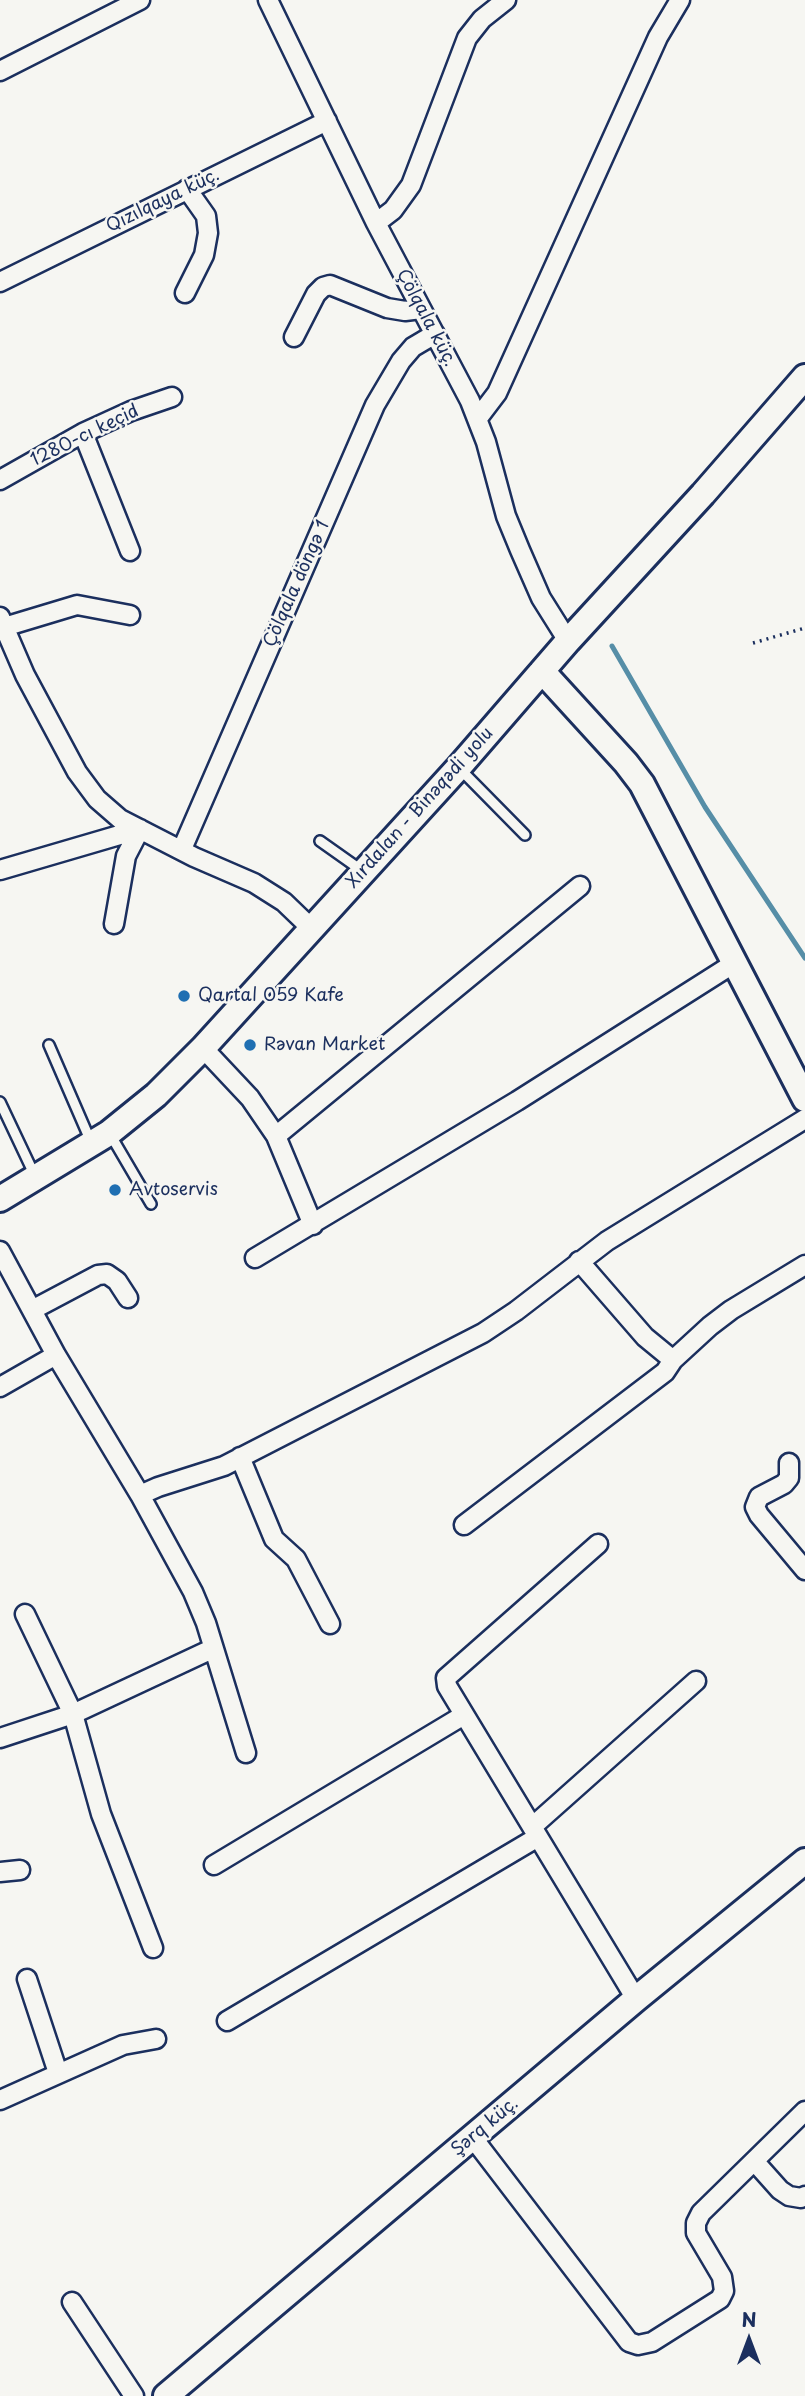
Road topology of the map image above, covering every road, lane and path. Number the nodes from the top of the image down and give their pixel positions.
1 (140, 0) edge
2 (506, 0) edge
3 (680, 0) edge
4 (272, 1) edge
5 (0, 71) edge
6 (327, 121) junction
7 (187, 189) junction
8 (376, 223) junction
9 (0, 282) edge
10 (185, 293) dead end
11 (421, 309) junction
12 (435, 334) junction
13 (294, 337) dead end
14 (805, 377) edge
15 (173, 397) dead end
16 (478, 418) junction
17 (83, 433) junction
18 (0, 480) edge
19 (130, 551) dead end
20 (130, 615) dead end
21 (2, 622) edge
22 (805, 628) edge
23 (568, 641) junction
24 (753, 643) dead end
25 (542, 671) junction
26 (458, 768) junction
27 (140, 829) junction
28 (524, 835) dead end
29 (320, 841) dead end
30 (182, 849) junction
31 (0, 870) edge
32 (363, 871) junction
33 (580, 887) dead end
34 (114, 924) dead end
35 (311, 928) junction
36 (733, 964) junction
37 (49, 1045) dead end
38 (203, 1048) junction
39 (805, 1099) edge
40 (0, 1102) edge
41 (805, 1119) edge
42 (276, 1136) junction
43 (100, 1138) junction
44 (36, 1178) junction
45 (0, 1199) edge
46 (151, 1204) dead end
47 (313, 1225) junction
48 (0, 1251) edge
49 (256, 1258) dead end
50 (579, 1261) junction
51 (805, 1265) edge
52 (128, 1298) dead end
53 (32, 1310) junction
54 (55, 1354) junction
55 (673, 1360) junction
56 (0, 1387) edge
57 (240, 1457) junction
58 (789, 1463) dead end
59 (140, 1495) junction
60 (464, 1525) dead end
61 (598, 1544) dead end
62 (805, 1570) edge
63 (25, 1614) dead end
64 (330, 1624) dead end
65 (212, 1649) junction
66 (696, 1681) dead end
67 (73, 1714) junction
68 (464, 1715) junction
69 (0, 1738) edge
70 (246, 1753) dead end
71 (535, 1832) junction
72 (805, 1861) edge
73 (214, 1866) dead end
74 (20, 1870) dead end
75 (0, 1872) edge
76 (153, 1948) dead end
77 (27, 1979) dead end
78 (636, 1998) junction
79 (227, 2021) dead end
80 (156, 2039) dead end
81 (58, 2073) junction
82 (0, 2100) edge
83 (805, 2111) edge
84 (473, 2137) junction
85 (755, 2162) junction
86 (805, 2196) edge
87 (72, 2302) dead end
88 (134, 2396) edge
89 (166, 2396) edge

1 - 5 street
2 - 8 street
3 - 16 street
4 - 6 street, Çölqala küç.
6 - 7 street, Qızılqaya küç.
6 - 8 street, Çölqala küç.
7 - 9 street, Qızılqaya küç.
7 - 10 street
8 - 11 street, Çölqala küç.
11 - 12 street, Çölqala küç.
11 - 13 street
12 - 16 street, Çölqala küç.
12 - 30 street, Çölqala döngə 1
14 - 23 street, Xırdalan - Binəqədi yolu
15 - 17 street, 1280-cı keçid
16 - 23 street, Çölqala küç.
17 - 18 street, 1280-cı keçid
17 - 19 street
20 - 21 street
21 - 27 street
22 - 24 path
23 - 25 street, Xırdalan - Binəqədi yolu
25 - 26 street, Xırdalan - Binəqədi yolu
25 - 36 street
26 - 28 lane
26 - 32 street, Xırdalan - Binəqədi yolu
27 - 30 street
27 - 31 street
27 - 34 street
29 - 32 lane
30 - 35 street
32 - 35 street, Xırdalan - Binəqədi yolu
33 - 42 street
35 - 38 street, Xırdalan - Binəqədi yolu
36 - 39 street
36 - 47 street
37 - 43 lane
38 - 42 street
38 - 43 street, Xırdalan - Binəqədi yolu
40 - 44 lane
41 - 50 street
42 - 47 street
43 - 44 street, Xırdalan - Binəqədi yolu
43 - 46 lane
44 - 45 street, Xırdalan - Binəqədi yolu
47 - 49 street
48 - 53 street
50 - 55 street
50 - 57 street
51 - 55 street
52 - 53 street
53 - 54 street
54 - 56 street
54 - 59 street
55 - 60 street
57 - 59 street
57 - 64 street
58 - 62 street
59 - 65 street
61 - 68 street
63 - 67 street
65 - 67 street
65 - 70 street
66 - 71 street
67 - 69 street
67 - 76 street
68 - 71 street
68 - 73 street
71 - 78 street
71 - 79 street
72 - 78 street, Şərq küç.
74 - 75 street
77 - 81 street
78 - 84 street, Şərq küç.
80 - 81 street
81 - 82 street
83 - 85 street
84 - 85 street
84 - 89 street, Şərq küç.
85 - 86 street
87 - 88 street

